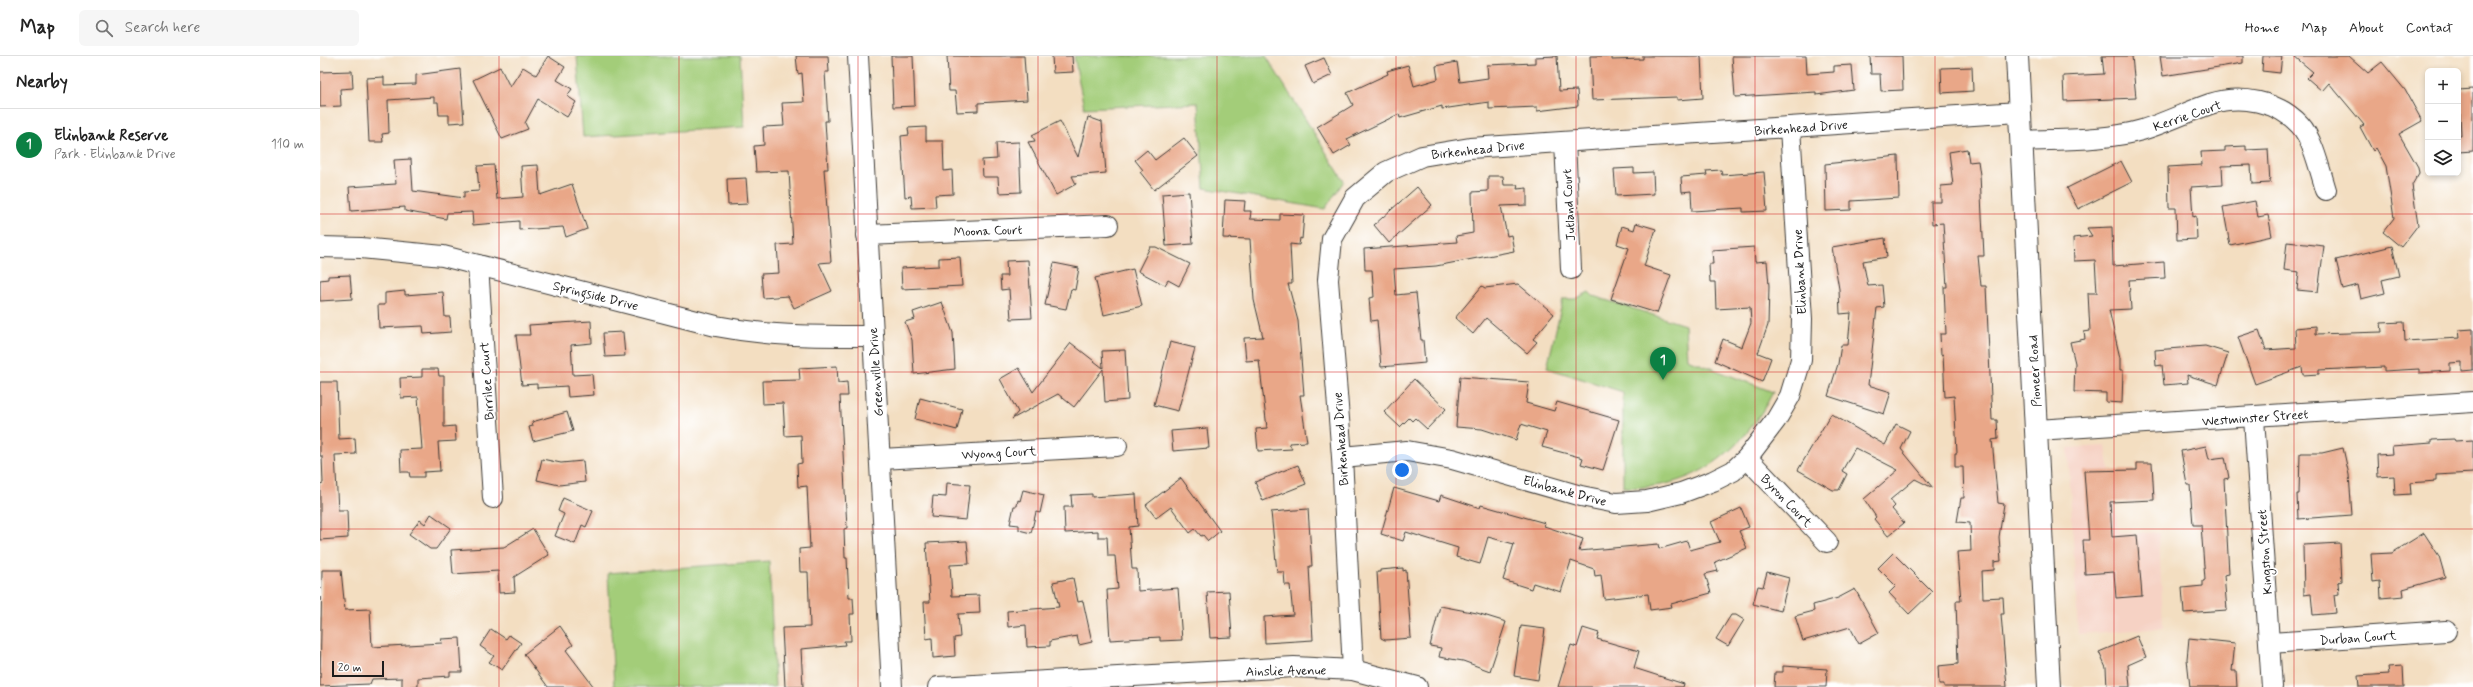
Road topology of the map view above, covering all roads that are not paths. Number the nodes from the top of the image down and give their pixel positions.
1 (858, 56) edge
2 (2017, 56) edge
3 (2019, 112) junction
4 (1790, 128) junction
5 (2021, 140) junction
6 (1565, 142) junction
7 (2326, 190) dead end
8 (1108, 225) dead end
9 (867, 235) junction
10 (320, 247) edge
11 (478, 265) junction
12 (1571, 269) dead end
13 (872, 336) junction
14 (2473, 402) edge
15 (2254, 418) junction
16 (2037, 430) junction
17 (1117, 446) dead end
18 (1342, 457) junction
19 (1748, 458) junction
20 (881, 459) junction
21 (493, 498) dead end
22 (1827, 542) dead end
23 (2446, 631) dead end
24 (2270, 643) junction
25 (1353, 670) junction
26 (892, 687) edge
27 (938, 687) edge
28 (1417, 687) edge
29 (2049, 687) edge
30 (2272, 687) edge

1 - 9 street, Greenville Drive
2 - 3 main road, Pioneer Road
3 - 4 street, Birkenhead Drive
3 - 5 main road, Pioneer Road
4 - 6 street, Birkenhead Drive
4 - 19 street, Elinbank Drive
5 - 7 street, Kerrie Court
5 - 16 main road, Pioneer Road
6 - 12 street, Jutland Court
6 - 18 street, Birkenhead Drive
8 - 9 street, Moona Court
9 - 13 street, Greenville Drive
10 - 11 street, Springside Drive
11 - 13 street, Springside Drive
11 - 21 street, Birrilee Court
13 - 20 street, Greenville Drive
14 - 15 street, Westminster Street
15 - 16 street, Westminster Street
15 - 24 street, Kingston Street
16 - 29 main road, Pioneer Road
17 - 20 street, Wyong Court
18 - 19 street, Elinbank Drive
18 - 25 street, Birkenhead Drive
19 - 22 street, Byron Court
20 - 26 street, Greenville Drive
23 - 24 street, Durban Court
24 - 30 street, Kingston Street
25 - 27 street, Ainslie Avenue
25 - 28 street, Ainslie Avenue

